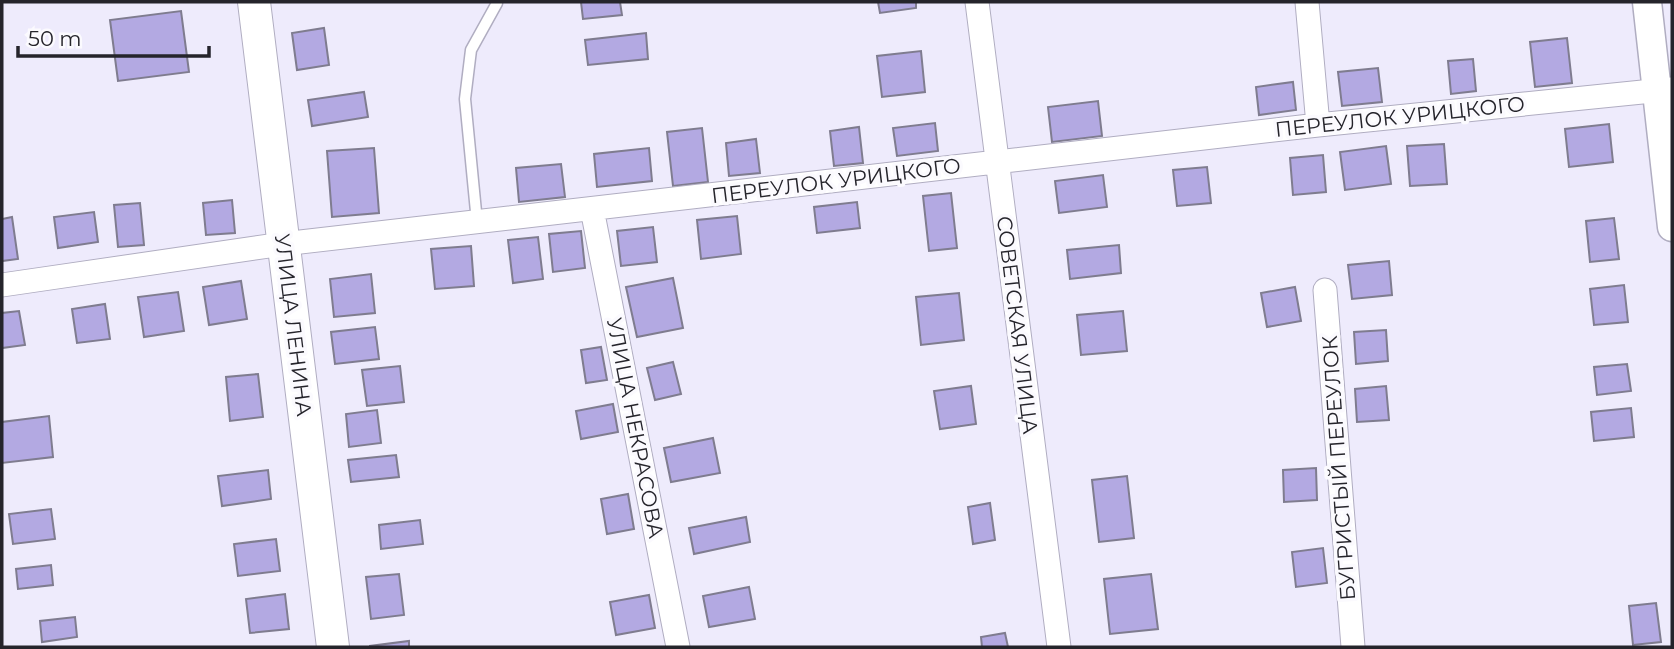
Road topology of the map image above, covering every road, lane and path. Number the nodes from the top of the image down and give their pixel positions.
1 (254, 2) edge
2 (977, 2) edge
3 (1307, 2) edge
4 (1647, 2) edge
5 (497, 3) edge
6 (1665, 90) edge
7 (1318, 125) junction
8 (997, 162) junction
9 (592, 209) junction
10 (477, 222) junction
11 (1672, 227) edge
12 (283, 244) junction
13 (2, 285) edge
14 (1325, 290) dead end
15 (333, 647) edge
16 (678, 647) edge
17 (1059, 647) edge
18 (1353, 647) edge

1 - 12 main road, УЛИЦА ЛЕНИНА
2 - 8 street, СОВЕТСКАЯ УЛИЦА
3 - 7 street
4 - 6 street
5 - 10 lane
6 - 7 street, ПЕРЕУЛОК УРИЦКОГО
6 - 11 street
7 - 8 street, ПЕРЕУЛОК УРИЦКОГО
8 - 9 street, ПЕРЕУЛОК УРИЦКОГО
8 - 17 street, СОВЕТСКАЯ УЛИЦА
9 - 10 street, ПЕРЕУЛОК УРИЦКОГО
9 - 16 street, УЛИЦА НЕКРАСОВА
10 - 12 street, ПЕРЕУЛОК УРИЦКОГО
12 - 13 street, ПЕРЕУЛОК УРИЦКОГО
12 - 15 main road, УЛИЦА ЛЕНИНА
14 - 18 street, БУГРИСТЫЙ ПЕРЕУЛОК

